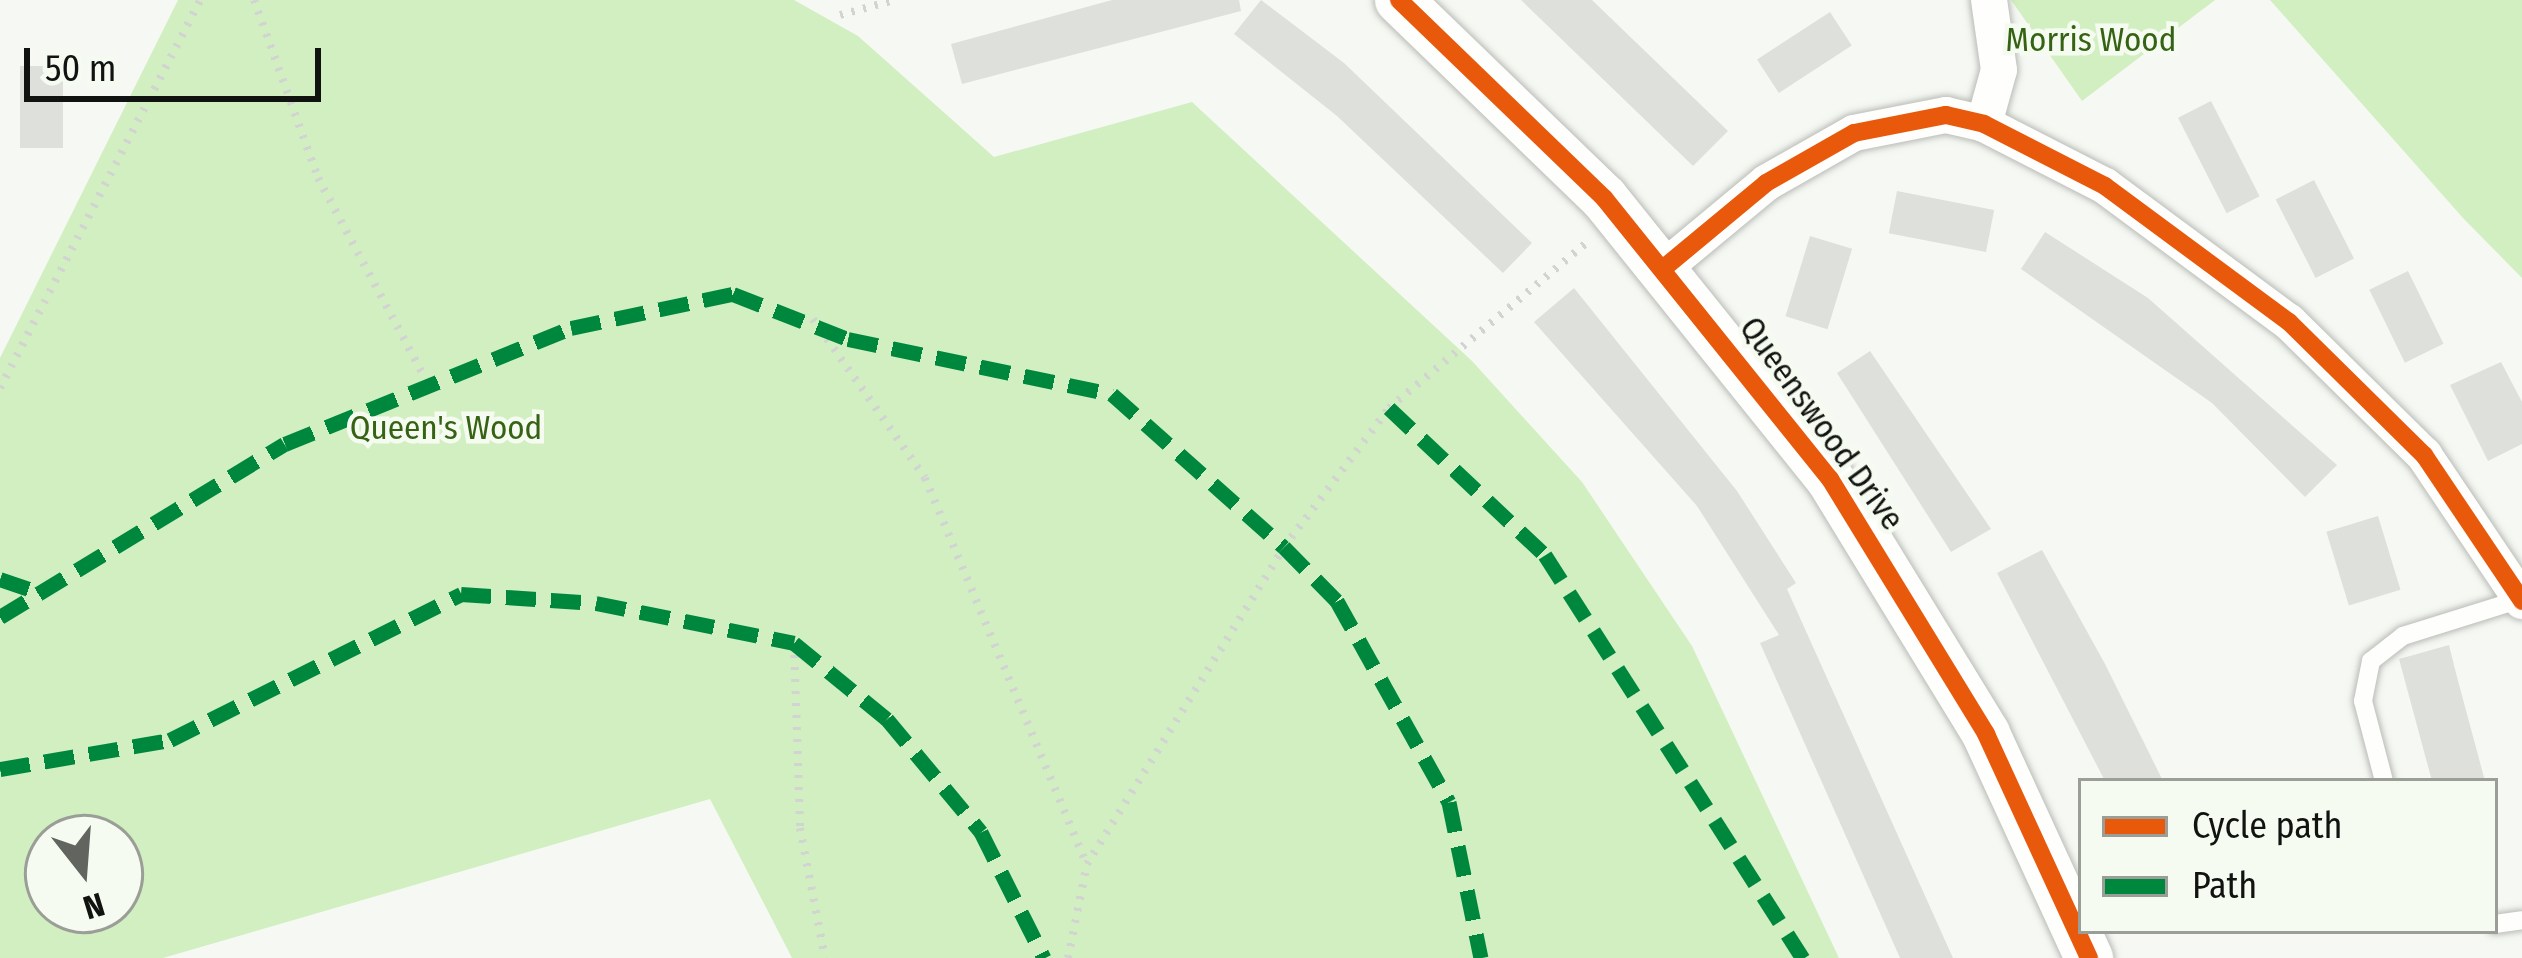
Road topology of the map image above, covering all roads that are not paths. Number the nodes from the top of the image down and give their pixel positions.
1 (1399, 0) edge
2 (1989, 0) edge
3 (1984, 124) junction
4 (1665, 267) junction
5 (2522, 600) edge
6 (2383, 778) edge
7 (2089, 958) edge

1 - 4 street, Queenswood Drive
2 - 3 street
3 - 4 street
3 - 5 street
4 - 7 street, Queenswood Drive
5 - 6 lane

